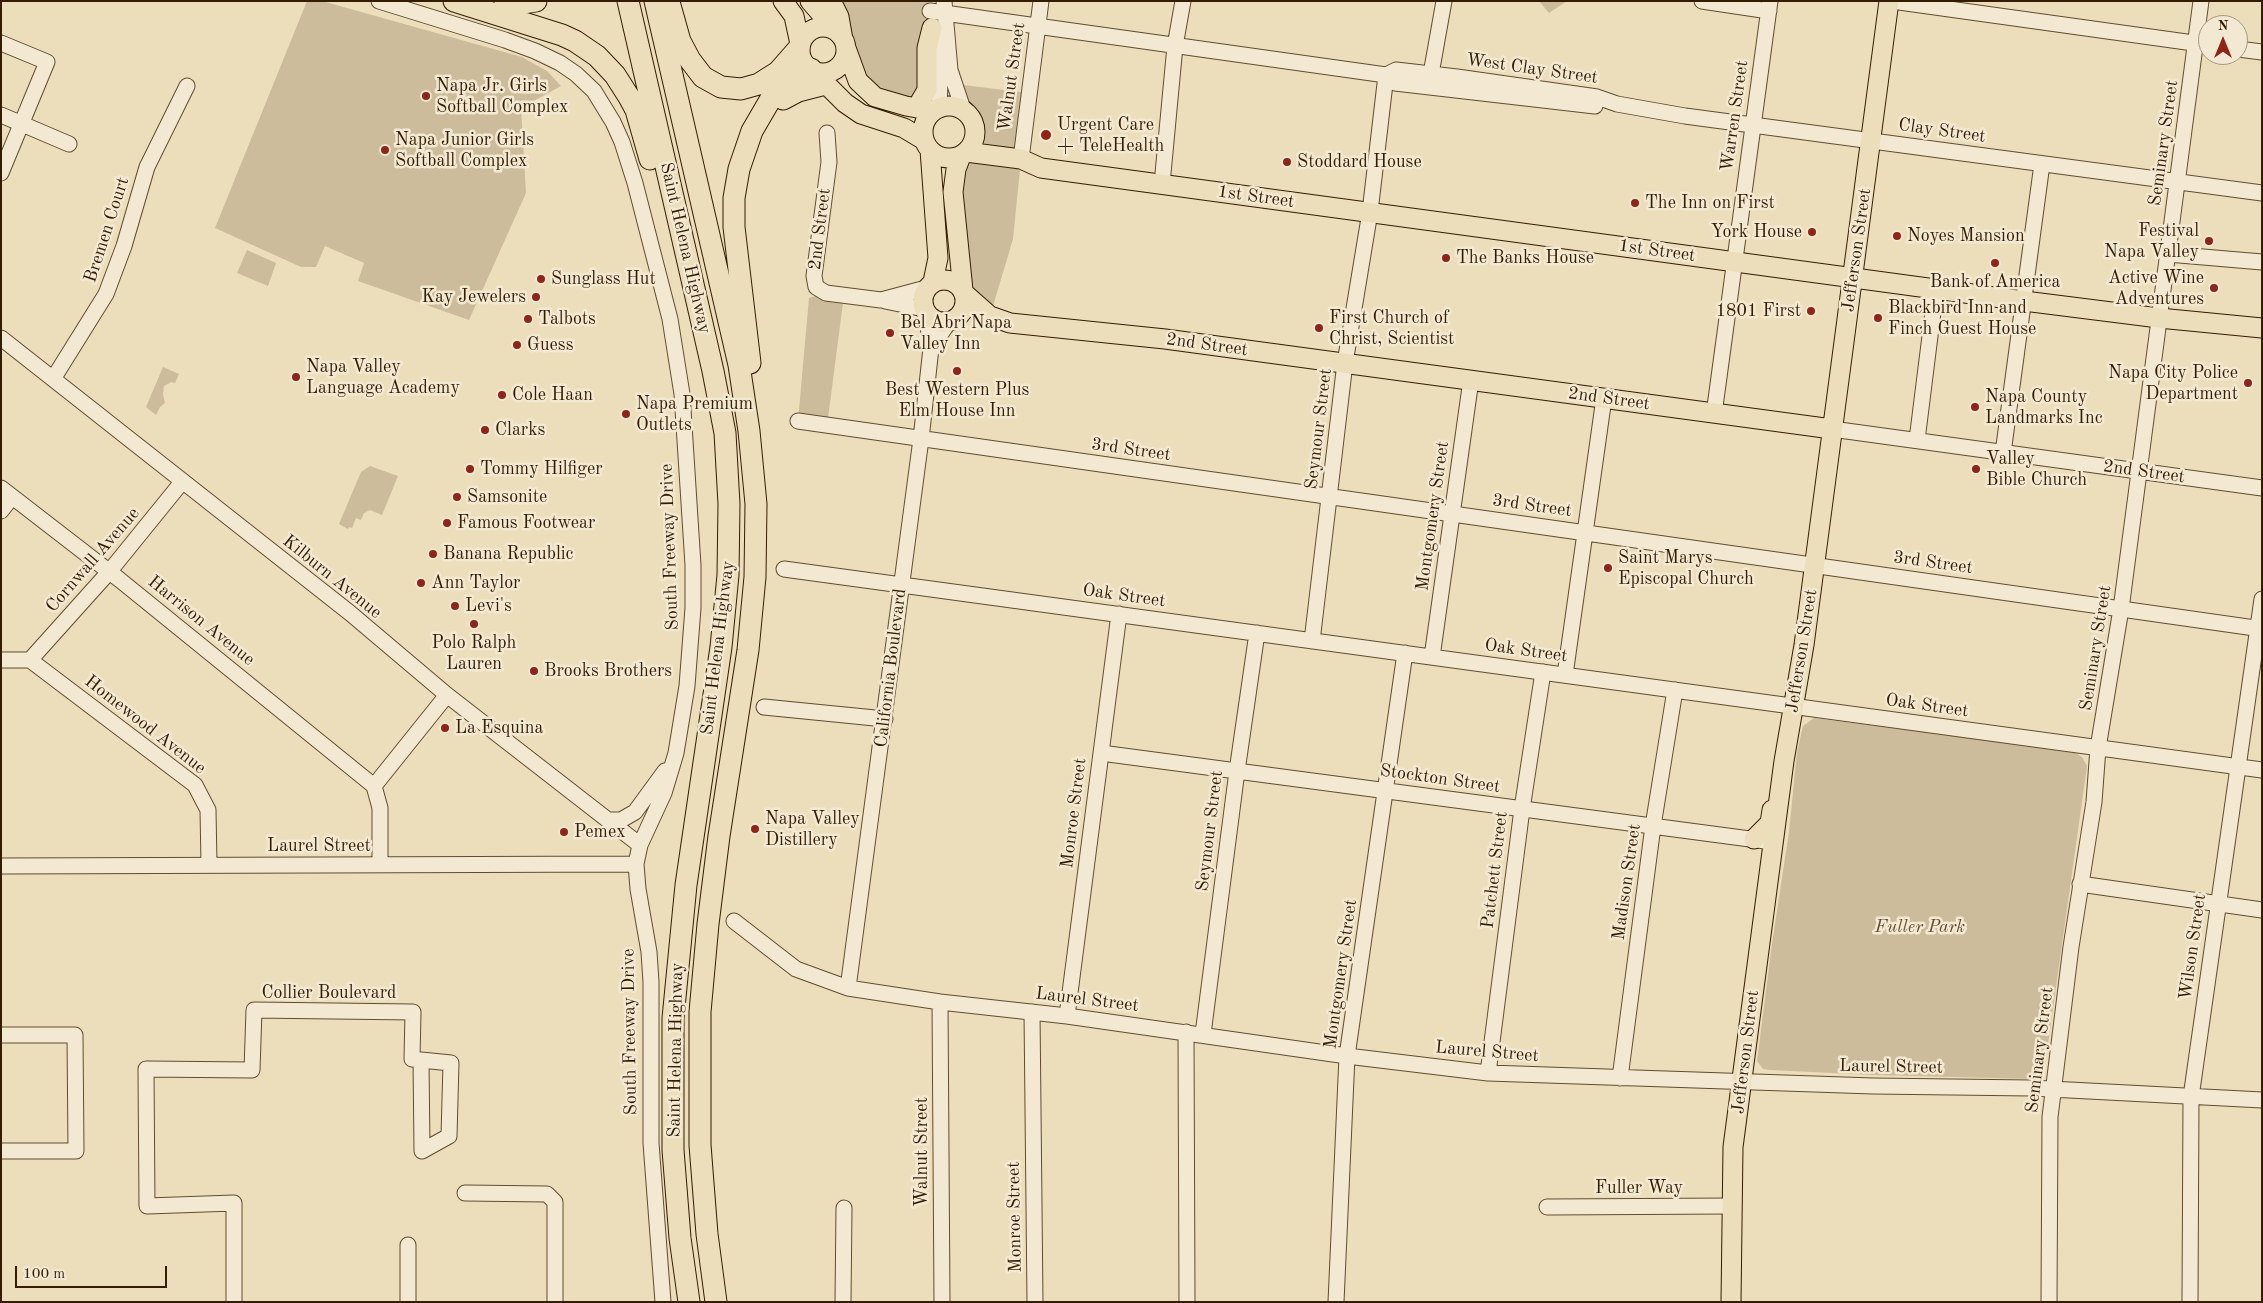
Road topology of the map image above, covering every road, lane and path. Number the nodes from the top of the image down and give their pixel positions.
1 (379, 1) edge
2 (454, 1) edge
3 (505, 1) edge
4 (536, 1) edge
5 (628, 1) edge
6 (655, 1) edge
7 (669, 1) edge
8 (783, 1) edge
9 (810, 1) edge
10 (830, 1) edge
11 (1041, 1) edge
12 (1183, 1) edge
13 (1444, 1) edge
14 (1702, 1) edge
15 (1891, 1) edge
16 (2202, 1) edge
17 (1770, 6) edge
18 (936, 11) edge
19 (2202, 15) edge
20 (1038, 27) junction
21 (841, 37) junction
22 (1, 43) edge
23 (2198, 43) edge
24 (799, 46) junction
25 (1175, 46) junction
26 (2248, 50) edge
27 (2262, 52) edge
28 (2198, 65) edge
29 (1431, 74) junction
30 (817, 75) junction
31 (1386, 75) junction
32 (187, 86) dead end
33 (1617, 104) junction
34 (930, 109) junction
35 (963, 109) junction
36 (1, 114) edge
37 (22, 124) junction
38 (1753, 124) junction
39 (827, 133) dead end
40 (1872, 140) junction
41 (69, 144) dead end
42 (927, 145) junction
43 (964, 154) junction
44 (1020, 159) junction
45 (2042, 164) junction
46 (1, 173) edge
47 (2178, 182) junction
48 (1162, 184) junction
49 (2262, 193) edge
50 (1370, 212) junction
51 (2168, 254) junction
52 (1734, 261) junction
53 (2262, 262) edge
54 (1853, 277) junction
55 (930, 285) junction
56 (1936, 288) junction
57 (964, 292) junction
58 (882, 300) junction
59 (2024, 301) junction
60 (925, 311) junction
61 (2159, 318) junction
62 (950, 322) junction
63 (2262, 328) edge
64 (1, 338) edge
65 (931, 348) junction
66 (1345, 363) junction
67 (713, 371) junction
68 (54, 379) junction
69 (1471, 380) junction
70 (1604, 398) junction
71 (1714, 414) junction
72 (798, 422) dead end
73 (1832, 429) junction
74 (921, 439) junction
75 (1916, 440) junction
76 (2003, 453) junction
77 (2140, 472) junction
78 (182, 482) junction
79 (2262, 488) edge
80 (7, 492) edge
81 (1330, 497) junction
82 (1, 511) edge
83 (1453, 514) junction
84 (1584, 533) junction
85 (1814, 566) junction
86 (784, 569) dead end
87 (109, 572) junction
88 (755, 577) junction
89 (902, 585) junction
90 (2262, 599) edge
91 (2122, 609) junction
92 (1119, 614) junction
93 (2260, 628) edge
94 (1257, 633) junction
95 (1312, 641) junction
96 (1405, 654) junction
97 (1432, 657) junction
98 (1, 660) edge
99 (30, 660) junction
100 (1542, 672) junction
101 (1565, 675) junction
102 (1675, 690) junction
103 (446, 695) junction
104 (764, 707) dead end
105 (1794, 707) junction
106 (885, 719) junction
107 (2098, 748) junction
108 (676, 753) junction
109 (1101, 753) junction
110 (2237, 766) junction
111 (2262, 770) edge
112 (1237, 771) junction
113 (1782, 782) junction
114 (374, 786) junction
115 (1387, 791) junction
116 (1522, 809) junction
117 (608, 820) junction
118 (1653, 826) junction
119 (1754, 839) junction
120 (1774, 842) junction
121 (640, 845) junction
122 (209, 864) junction
123 (636, 864) junction
124 (380, 865) junction
125 (1, 866) edge
126 (2080, 884) junction
127 (2218, 904) junction
128 (2262, 910) edge
129 (734, 921) dead end
130 (848, 988) junction
131 (940, 1002) junction
132 (1032, 1012) junction
133 (1067, 1016) junction
134 (1186, 1032) junction
135 (1203, 1034) junction
136 (1, 1035) edge
137 (1348, 1056) junction
138 (420, 1060) junction
139 (1488, 1073) junction
140 (1620, 1078) junction
141 (1743, 1082) junction
142 (2054, 1090) junction
143 (2192, 1097) junction
144 (2262, 1100) edge
145 (1, 1151) edge
146 (465, 1193) dead end
147 (1731, 1206) junction
148 (1547, 1207) dead end
149 (844, 1208) dead end
150 (408, 1245) dead end
151 (234, 1302) edge
152 (408, 1302) edge
153 (555, 1302) edge
154 (663, 1302) edge
155 (689, 1302) edge
156 (716, 1302) edge
157 (843, 1302) edge
158 (942, 1302) edge
159 (1035, 1302) edge
160 (1187, 1302) edge
161 (1336, 1302) edge
162 (1731, 1302) edge
163 (2049, 1302) edge
164 (2190, 1302) edge

1 - 108 street, South Freeway Drive
2 - 67 highway
3 - 4 highway
5 - 67 highway, Saint Helena Highway
6 - 88 highway, Saint Helena Highway
7 - 24 highway
8 - 24 main road
9 - 21 main road
10 - 21 highway
11 - 20 street, Walnut Street
12 - 25 street
13 - 29 street
14 - 17 street
15 - 23 street
15 - 40 main road, Jefferson Street
16 - 19 street, Seminary Street
17 - 38 street, Warren Street
18 - 20 street, West Clay Street
18 - 34 main road
18 - 35 street
20 - 25 street, West Clay Street
20 - 44 street, Walnut Street
21 - 24 main road
21 - 30 main road
21 - 34 main road
22 - 37 street
24 - 30 main road
25 - 31 street, West Clay Street
25 - 48 street
26 - 27 street
28 - 47 street, Seminary Street
29 - 31 street, West Clay Street
29 - 33 street, West Clay Street
30 - 42 main road
30 - 88 highway
31 - 33 street, West Clay Street
31 - 50 street, Seymour Street
32 - 68 street, Bremen Court
33 - 38 street, Clay Street
34 - 35 main road
34 - 42 main road
35 - 43 main road
36 - 37 street
37 - 41 street
37 - 46 street
38 - 40 street, Clay Street
38 - 52 street, Warren Street
39 - 58 street, 2nd Street
40 - 45 street, Clay Street
40 - 54 main road, Jefferson Street
42 - 43 main road
42 - 55 main road
43 - 44 main road, 1st Street
43 - 57 main road
44 - 48 main road, 1st Street
45 - 47 street, Clay Street
45 - 59 street
47 - 49 street, Clay Street
47 - 51 street, Seminary Street
48 - 50 main road, 1st Street
50 - 52 main road, 1st Street
50 - 66 street, Seymour Street
51 - 53 street
51 - 61 street, Seminary Street
52 - 54 main road, 1st Street
52 - 71 street, Warren Street
54 - 56 main road, 1st Street
54 - 73 main road, Jefferson Street
55 - 57 main road
55 - 58 street, 2nd Street
55 - 60 main road
56 - 59 main road, 1st Street
56 - 75 street
57 - 62 main road
57 - 66 main road, 2nd Street
58 - 60 street, 2nd Street
59 - 61 main road, 1st Street
59 - 76 street
60 - 62 main road
60 - 65 street, California Boulevard
61 - 63 main road, 1st Street
61 - 77 street, Seminary Street
62 - 65 street, California Boulevard
64 - 68 street, Kilburn Avenue
65 - 74 street, California Boulevard
66 - 69 main road, 2nd Street
66 - 81 street, Seymour Street
67 - 155 highway, Saint Helena Highway
68 - 78 street, Kilburn Avenue
69 - 70 main road, 2nd Street
69 - 83 street, Montgomery Street
70 - 71 main road, 2nd Street
70 - 84 street
71 - 73 main road, 2nd Street
72 - 74 street, 3rd Street
73 - 75 street, 2nd Street
73 - 85 main road, Jefferson Street
74 - 81 street, 3rd Street
74 - 89 street, California Boulevard
75 - 76 street, 2nd Street
76 - 77 street, 2nd Street
77 - 79 street, 2nd Street
77 - 91 street, Seminary Street
78 - 87 street, Cornwall Avenue
78 - 103 street, Kilburn Avenue
80 - 82 street
80 - 87 street, Harrison Avenue
81 - 83 street, 3rd Street
81 - 95 street, Seymour Street
83 - 84 street, 3rd Street
83 - 97 street, Montgomery Street
84 - 85 street, 3rd Street
84 - 101 street
85 - 91 street, 3rd Street
85 - 105 main road, Jefferson Street
86 - 89 street, Oak Street
87 - 99 street, Cornwall Avenue
87 - 114 street, Harrison Avenue
88 - 156 highway, Saint Helena Highway
89 - 92 street, Oak Street
89 - 106 street, California Boulevard
90 - 93 street, Wilson Street
91 - 93 street, 3rd Street
91 - 107 street, Seminary Street
92 - 94 street, Oak Street
92 - 109 street, Monroe Street
93 - 110 street, Wilson Street
94 - 95 street, Oak Street
94 - 112 street, Seymour Street
95 - 96 street, Oak Street
96 - 97 street, Oak Street
96 - 115 street, Montgomery Street
97 - 100 street, Oak Street
98 - 99 street
99 - 122 street, Homewood Avenue
100 - 101 street, Oak Street
100 - 116 street, Patchett Street
101 - 102 street, Oak Street
102 - 105 street, Oak Street
102 - 118 street, Madison Street
103 - 114 street
103 - 117 street, Kilburn Avenue
104 - 106 street
105 - 107 street, Oak Street
105 - 113 main road, Jefferson Street
106 - 130 street, California Boulevard
107 - 110 street, Oak Street
107 - 126 street, Seminary Street
108 - 117 street
108 - 121 street, South Freeway Drive
109 - 112 street, Stockton Street
109 - 133 street, Monroe Street
110 - 111 street, Oak Street
110 - 127 street, Wilson Street
112 - 115 street, Stockton Street
112 - 135 street, Seymour Street
113 - 119 main road
113 - 120 main road, Jefferson Street
114 - 124 street
115 - 116 street, Stockton Street
115 - 137 street, Montgomery Street
116 - 118 street, Stockton Street
116 - 139 street, Patchett Street
117 - 121 street, Kilburn Avenue
118 - 119 street, Stockton Street
118 - 140 street, Madison Street
119 - 120 street, Stockton Street
120 - 141 main road, Jefferson Street
121 - 123 street, South Freeway Drive
122 - 124 street, Laurel Street
122 - 125 street, Laurel Street
123 - 124 street, Laurel Street
123 - 154 street, South Freeway Drive
126 - 127 street
126 - 142 street, Seminary Street
127 - 128 street
127 - 143 street, Wilson Street
129 - 130 street, Laurel Street
130 - 131 street, Laurel Street
131 - 132 street, Laurel Street
131 - 158 street, Walnut Street
132 - 133 street, Laurel Street
132 - 159 street, Monroe Street
133 - 134 street, Laurel Street
134 - 135 street, Laurel Street
134 - 160 street
135 - 137 street, Laurel Street
136 - 145 street
137 - 139 street, Laurel Street
137 - 161 street, Montgomery Street
138 - 138 street, Collier Boulevard
138 - 151 street, Collier Boulevard
139 - 140 street, Laurel Street
140 - 141 street, Laurel Street
141 - 142 street, Laurel Street
141 - 147 main road, Jefferson Street
142 - 143 street, Laurel Street
142 - 163 street, Seminary Street
143 - 144 street, Laurel Street
143 - 164 street, Wilson Street
146 - 153 street
147 - 148 street, Fuller Way
147 - 162 main road, Jefferson Street
149 - 157 street
150 - 152 street

